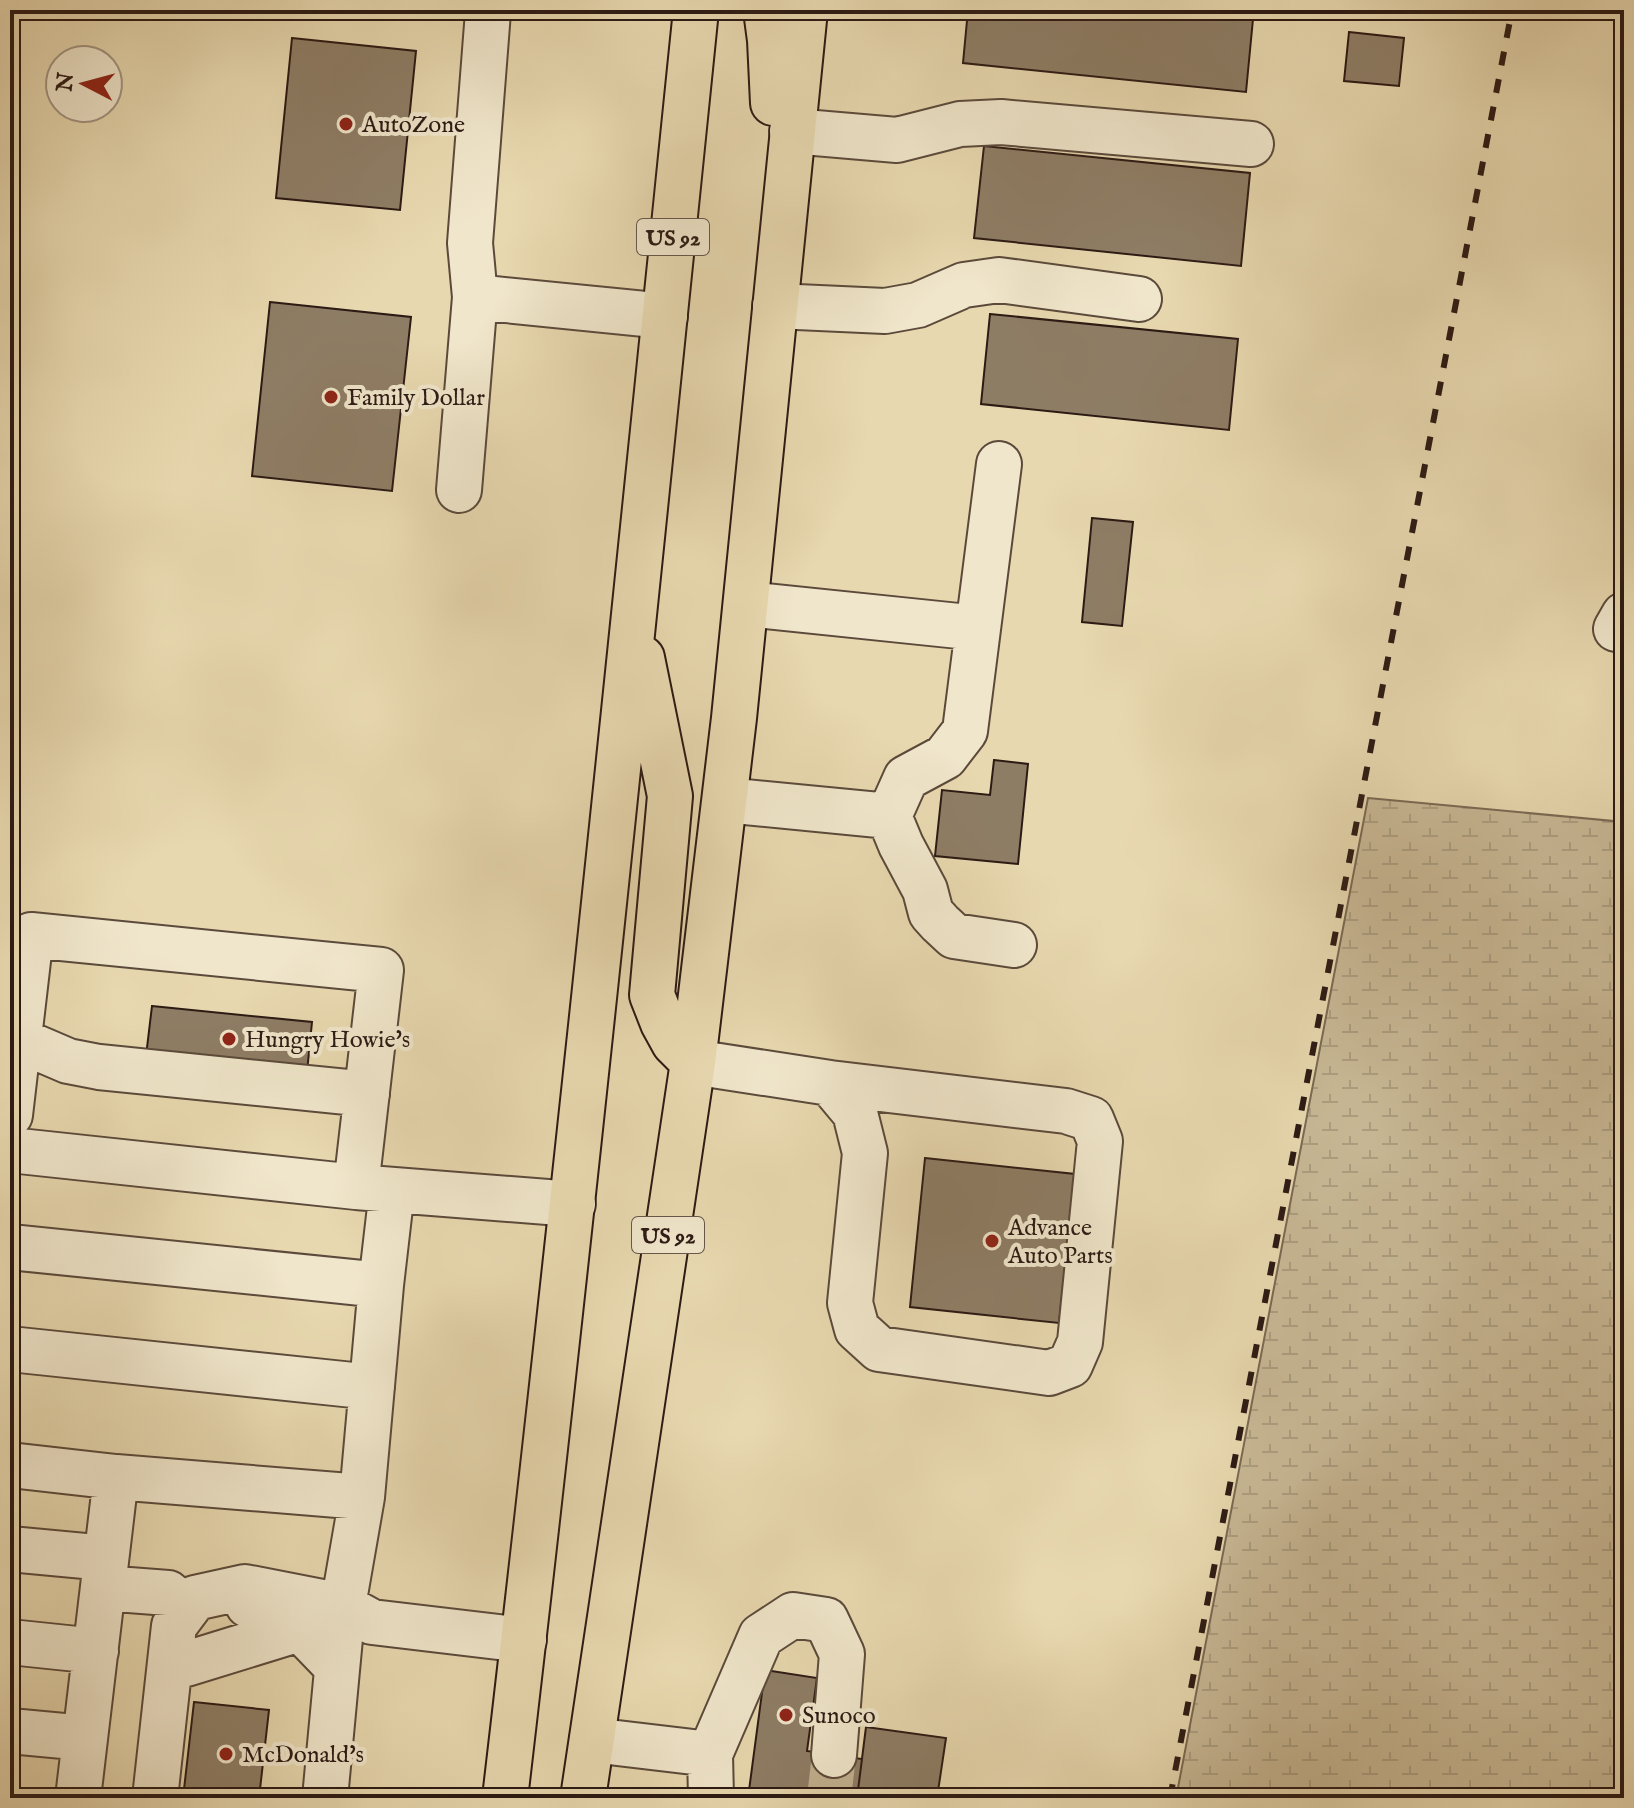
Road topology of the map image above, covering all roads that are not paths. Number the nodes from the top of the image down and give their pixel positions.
1 (486, 10) edge
2 (696, 10) edge
3 (766, 10) edge
4 (805, 10) edge
5 (792, 131) junction
6 (1251, 144) dead end
7 (781, 237) junction
8 (475, 297) junction
9 (1139, 299) dead end
10 (775, 306) junction
11 (665, 316) junction
12 (999, 464) dead end
13 (459, 490) dead end
14 (746, 604) junction
15 (633, 616) junction
16 (978, 628) junction
17 (725, 800) junction
18 (889, 816) junction
19 (1014, 945) dead end
20 (19, 1040) junction
21 (693, 1062) junction
22 (830, 1083) junction
23 (367, 1094) junction
24 (10, 1115) edge
25 (10, 1150) edge
26 (374, 1188) junction
27 (573, 1204) junction
28 (10, 1247) edge
29 (381, 1285) junction
30 (10, 1349) edge
31 (372, 1387) junction
32 (10, 1465) edge
33 (116, 1477) junction
34 (362, 1497) junction
35 (10, 1549) edge
36 (104, 1573) junction
37 (343, 1606) junction
38 (186, 1609) junction
39 (524, 1640) junction
40 (10, 1642) edge
41 (96, 1651) junction
42 (337, 1667) junction
43 (10, 1731) edge
44 (85, 1738) junction
45 (592, 1740) junction
46 (710, 1754) junction
47 (834, 1755) tunnel mouth
48 (78, 1798) edge
49 (155, 1798) edge
50 (173, 1798) edge
51 (325, 1798) edge
52 (505, 1798) edge
53 (583, 1798) edge
54 (711, 1798) edge

1 - 8 lane
2 - 11 main road, US 92
3 - 7 main road
4 - 5 main road, US 92
5 - 6 lane
5 - 7 main road, US 92
7 - 10 main road, US 92
8 - 11 lane
8 - 13 lane
9 - 10 lane
10 - 14 main road, US 92
11 - 15 main road, US 92
12 - 16 lane
14 - 16 lane
14 - 17 main road, US 92
15 - 21 main road
15 - 27 main road, US 92
16 - 18 lane
17 - 18 lane
17 - 21 main road, US 92
18 - 19 lane
20 - 23 lane
20 - 23 lane
20 - 24 lane
21 - 22 lane
21 - 45 main road, US 92
22 - 22 lane
23 - 26 lane
25 - 26 lane
26 - 27 lane
26 - 29 lane
27 - 39 main road, US 92
28 - 29 lane
29 - 31 lane
30 - 31 lane
31 - 34 lane
32 - 33 lane
33 - 34 lane
33 - 36 lane
34 - 37 lane
35 - 36 lane
36 - 38 lane
36 - 41 lane
37 - 38 lane
37 - 39 lane
37 - 42 lane
38 - 49 lane
39 - 52 main road, US 92
40 - 41 lane
41 - 44 lane
42 - 50 lane
42 - 51 lane
43 - 44 lane
44 - 48 lane
45 - 46 lane
45 - 53 main road, US 92
46 - 47 lane
46 - 54 lane

